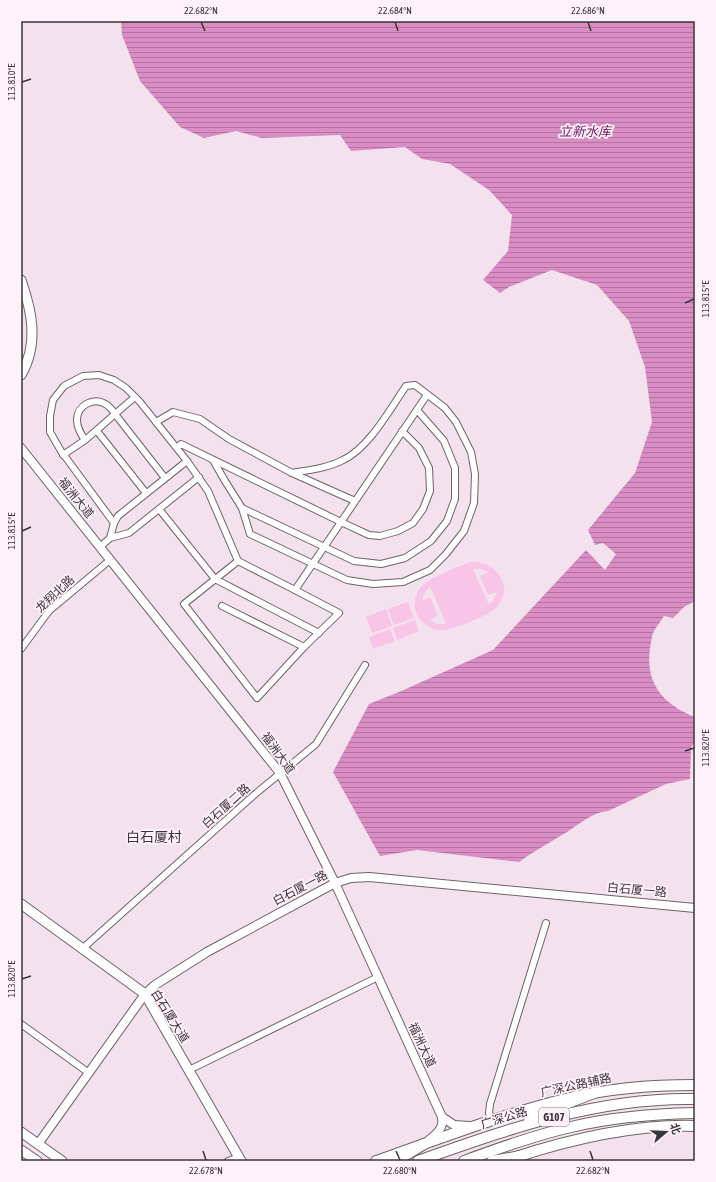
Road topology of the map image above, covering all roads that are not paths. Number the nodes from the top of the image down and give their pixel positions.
1 (21, 280) edge
2 (21, 296) edge
3 (21, 362) edge
4 (21, 375) edge
5 (427, 395) junction
6 (135, 397) junction
7 (417, 410) junction
8 (115, 414) junction
9 (156, 422) junction
10 (97, 431) junction
11 (402, 432) junction
12 (85, 440) junction
13 (21, 448) edge
14 (177, 448) junction
15 (63, 455) junction
16 (214, 460) junction
17 (187, 461) junction
18 (292, 473) junction
19 (199, 477) junction
20 (165, 478) junction
21 (146, 493) junction
22 (355, 501) junction
23 (242, 508) junction
24 (159, 509) junction
25 (341, 522) junction
26 (114, 524) junction
27 (110, 538) junction
28 (100, 547) junction
29 (324, 547) junction
30 (110, 560) junction
31 (238, 561) junction
32 (312, 564) junction
33 (215, 579) junction
34 (295, 590) junction
35 (222, 606) dead end
36 (319, 633) junction
37 (304, 647) junction
38 (21, 649) edge
39 (365, 665) dead end
40 (280, 773) junction
41 (335, 883) junction
42 (21, 904) edge
43 (695, 908) edge
44 (546, 923) dead end
45 (82, 949) junction
46 (378, 977) junction
47 (145, 994) junction
48 (21, 1024) edge
49 (189, 1070) junction
50 (89, 1073) junction
51 (695, 1084) edge
52 (594, 1093) junction
53 (695, 1099) edge
54 (695, 1113) edge
55 (442, 1117) junction
56 (492, 1121) junction
57 (478, 1125) junction
58 (695, 1126) edge
59 (21, 1132) edge
60 (486, 1137) junction
61 (38, 1144) junction
62 (424, 1144) junction
63 (21, 1150) edge
64 (521, 1156) junction
65 (240, 1159) edge
66 (37, 1161) edge
67 (62, 1161) edge
68 (228, 1161) edge
69 (376, 1161) edge
70 (396, 1161) edge
71 (418, 1161) edge
72 (464, 1161) edge
73 (492, 1161) edge
74 (505, 1161) edge

1 - 4 main road
2 - 3 main road
5 - 7 street
5 - 18 street
5 - 32 street
6 - 8 street
6 - 9 street
6 - 15 street
7 - 11 street
7 - 29 street
8 - 10 street
8 - 12 street
8 - 20 street
9 - 14 street
9 - 18 street
10 - 12 street
10 - 21 street
11 - 22 street
11 - 25 street
12 - 15 street
13 - 28 street, 福洲大道
14 - 16 street
14 - 17 street
15 - 26 street
16 - 23 street
16 - 25 street
17 - 19 street
17 - 20 street
18 - 22 street
19 - 24 street
19 - 31 street
20 - 21 street
21 - 26 street
22 - 25 street
23 - 29 street
23 - 32 street
24 - 27 street
24 - 33 street
25 - 29 street
26 - 27 street
27 - 28 street
28 - 30 street, 福洲大道
29 - 32 street
30 - 38 street, 龙翔北路
30 - 40 street, 福洲大道
31 - 33 street
31 - 34 street
32 - 34 street
33 - 36 street
33 - 37 street
34 - 36 street
35 - 37 street
36 - 37 street
39 - 40 street, 白石厦二路
40 - 41 street, 福洲大道
40 - 45 street, 白石厦二路
41 - 43 street, 白石厦一路
41 - 46 street, 福洲大道
41 - 47 street, 白石厦一路
42 - 45 main road, 白石厦大道
44 - 56 street
45 - 47 main road, 白石厦大道
46 - 49 street
46 - 55 street, 福洲大道
47 - 49 main road, 白石厦大道
47 - 50 street, 白石厦一路
48 - 50 street
49 - 65 main road, 白石厦大道
50 - 61 street, 白石厦一路
51 - 52 main road, 广深公路辅路
52 - 56 main road, 广深公路辅路
52 - 60 main road
53 - 60 main road, 广深公路 / G107
54 - 72 main road, G107
55 - 57 street
55 - 62 street
56 - 57 main road, 广深公路辅路
57 - 62 main road, 广深公路辅路
58 - 64 main road
59 - 61 main road
60 - 71 main road, 广深公路 / G107
61 - 67 main road
62 - 69 main road, 广深公路辅路
62 - 70 main road
63 - 66 main road
64 - 73 main road
64 - 74 main road
65 - 68 street

